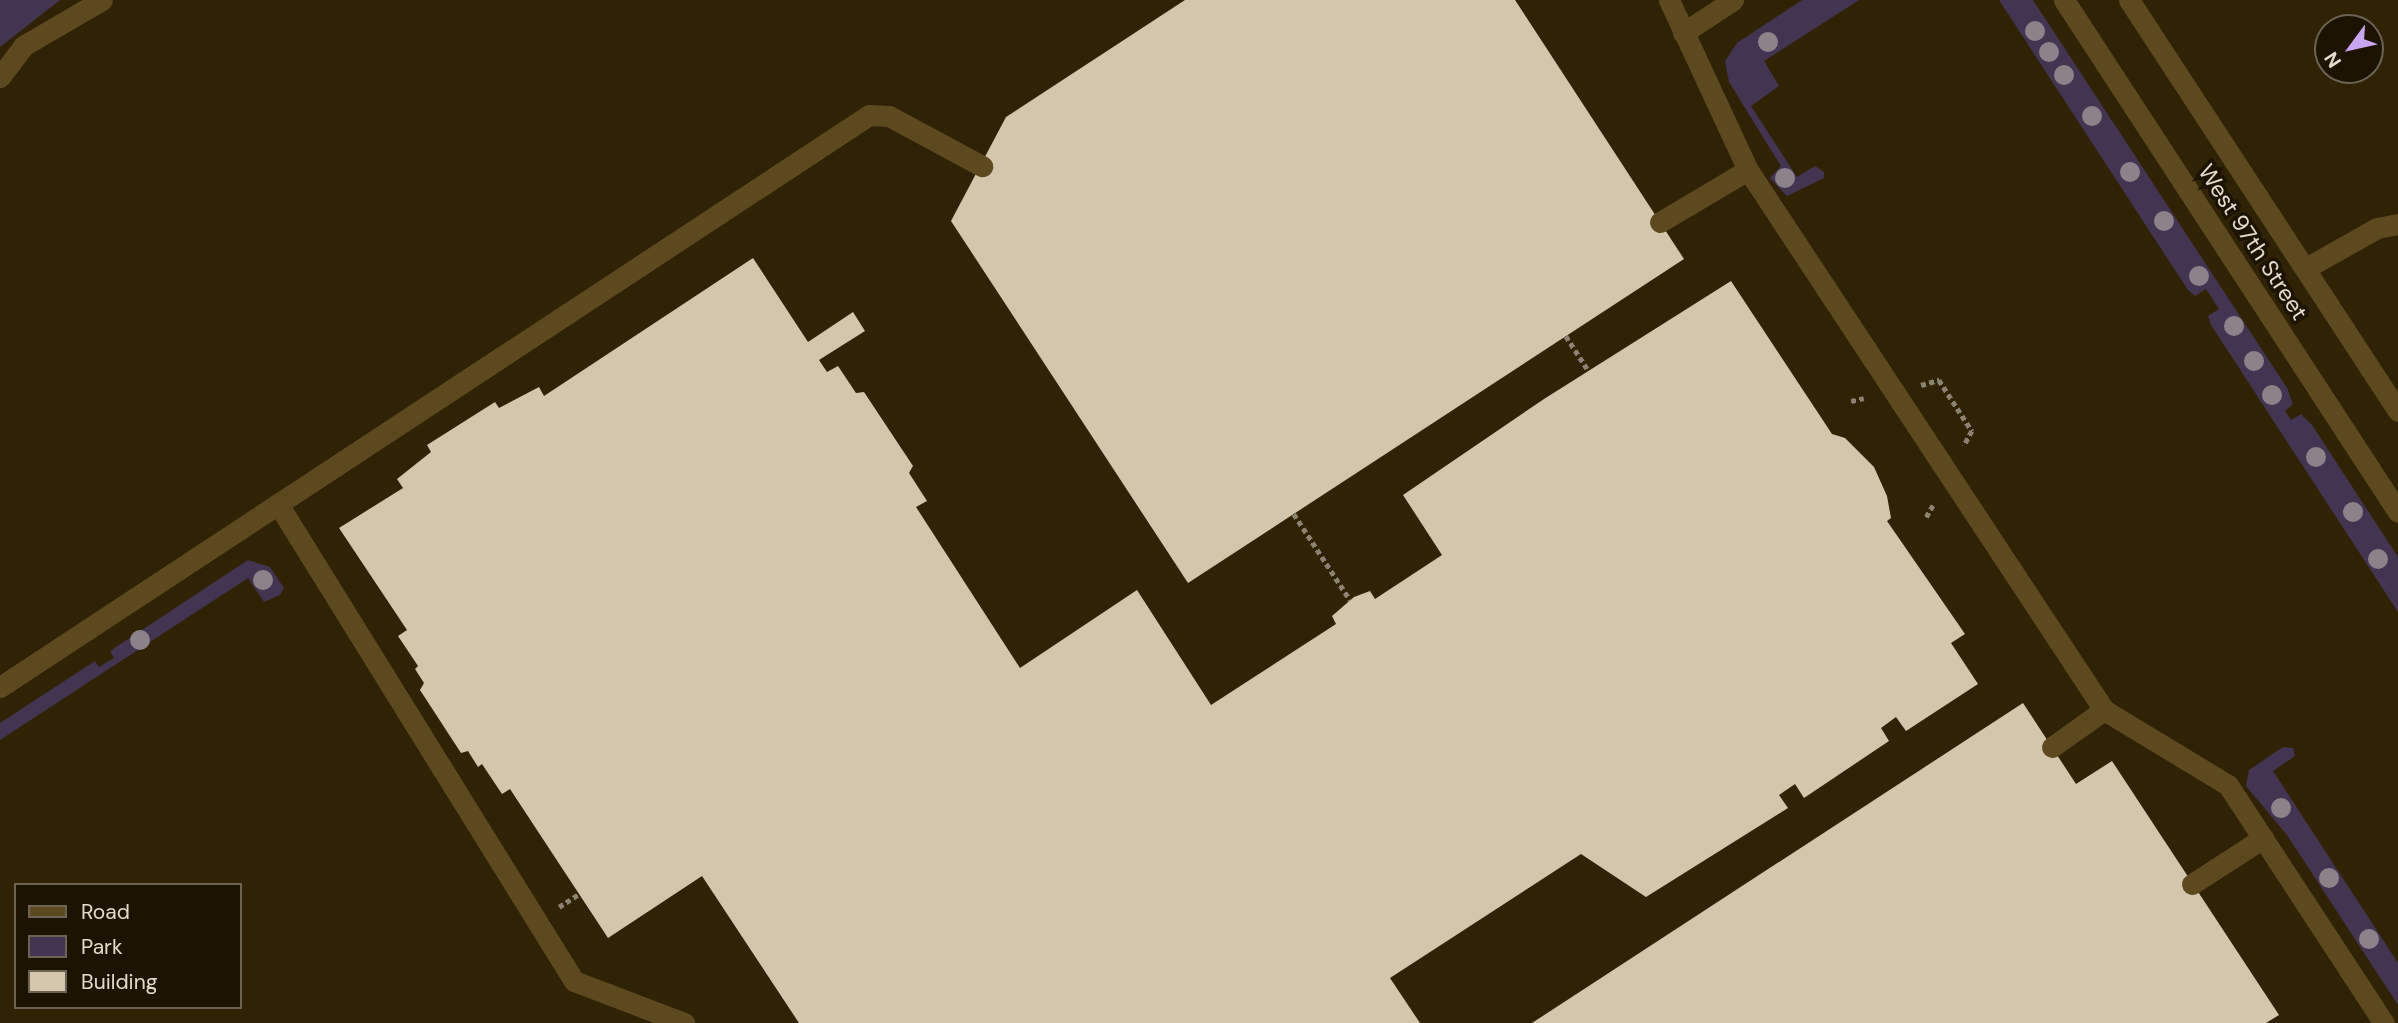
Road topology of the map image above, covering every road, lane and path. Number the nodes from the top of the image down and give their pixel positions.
1 (102, 0) edge
2 (1669, 0) edge
3 (1733, 0) edge
4 (2064, 0) edge
5 (2129, 0) edge
6 (1683, 33) junction
7 (0, 77) edge
8 (982, 166) dead end
9 (1748, 170) junction
10 (1660, 222) dead end
11 (2398, 224) edge
12 (2306, 268) junction
13 (1566, 336) dead end
14 (1588, 370) dead end
15 (2398, 411) edge
16 (278, 504) junction
17 (2398, 512) edge
18 (1294, 514) dead end
19 (1350, 600) dead end
20 (0, 687) edge
21 (2104, 710) junction
22 (2052, 747) dead end
23 (2263, 838) junction
24 (2192, 884) dead end
25 (579, 894) dead end
26 (557, 908) dead end
27 (684, 1023) edge
28 (2384, 1023) edge

1 - 7 street
2 - 6 street
3 - 6 street
4 - 17 street, West 97th Street
5 - 12 street, West 97th Street
6 - 9 street
8 - 16 street
9 - 10 street
9 - 21 street
11 - 12 street
12 - 15 street, West 97th Street
13 - 14 path
16 - 20 street
16 - 27 street
18 - 19 path
21 - 22 street
21 - 23 street
23 - 24 street
23 - 28 street
25 - 26 path

